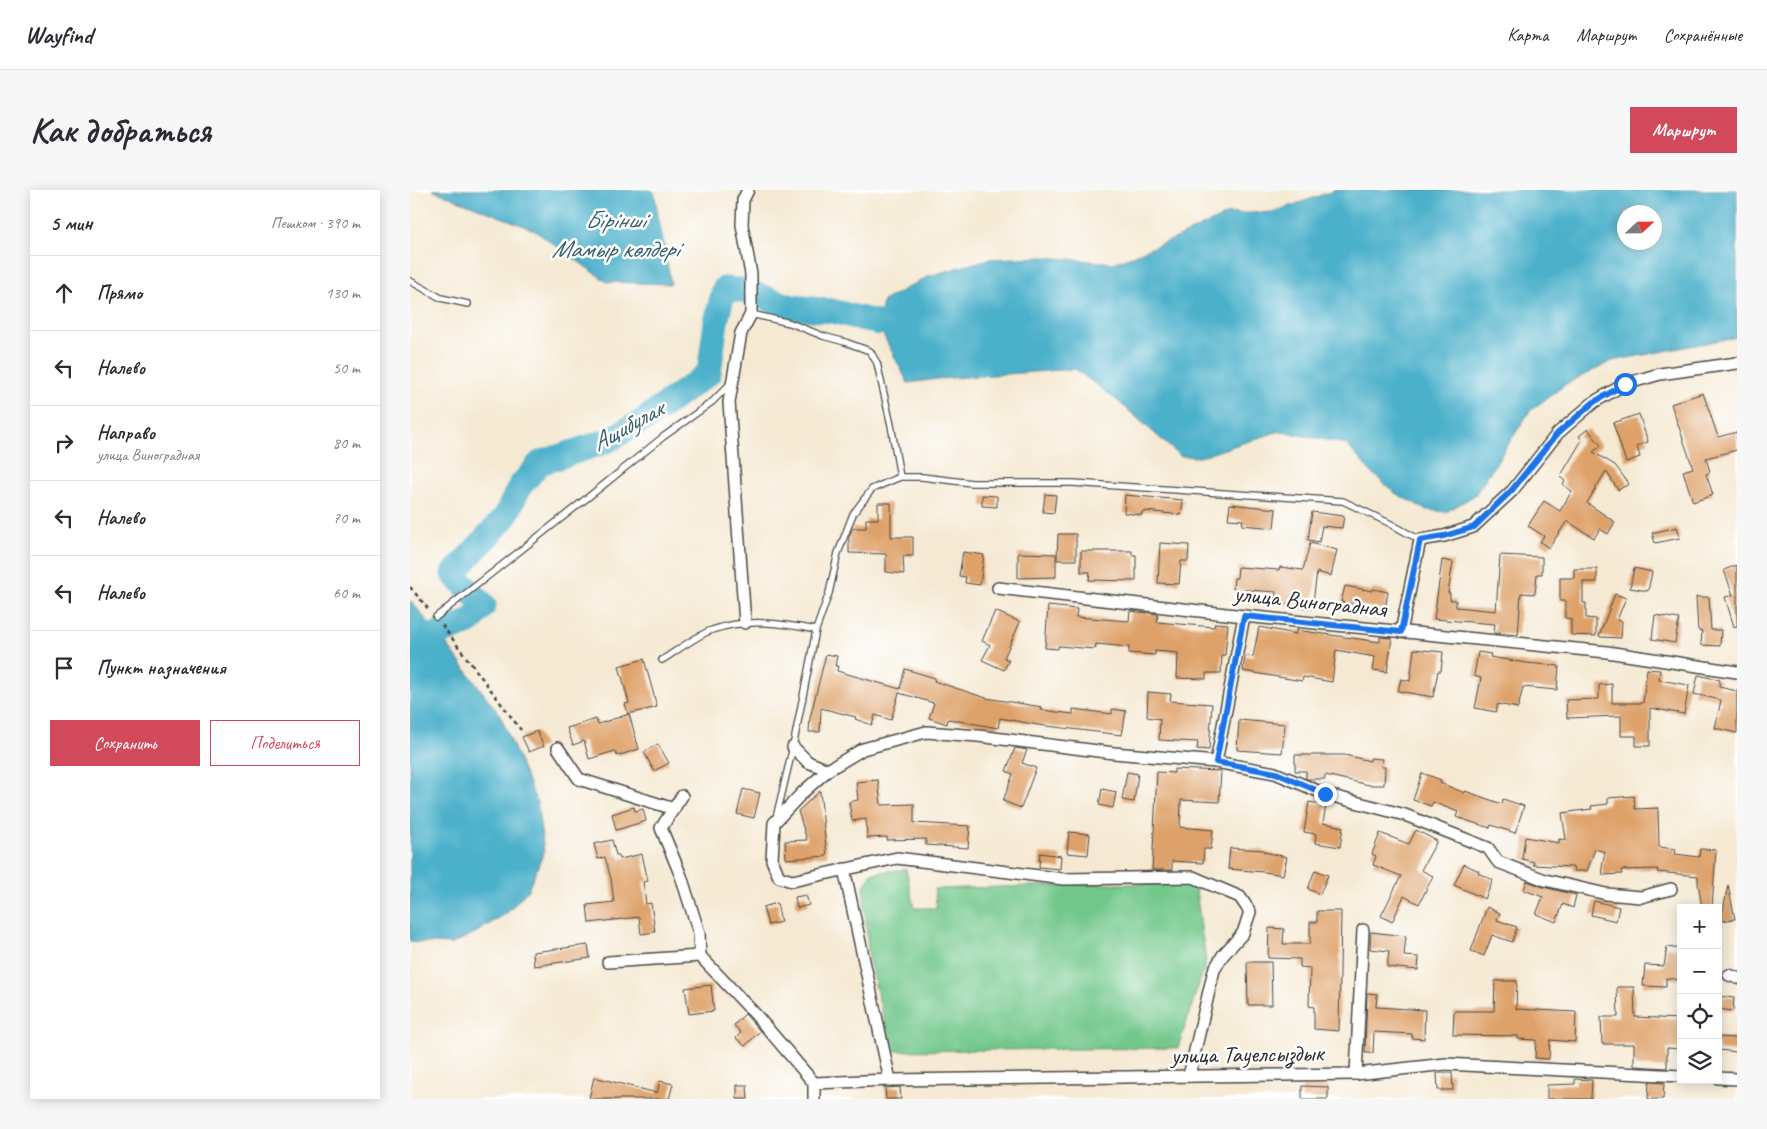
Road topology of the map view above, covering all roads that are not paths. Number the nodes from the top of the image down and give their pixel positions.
1 (748, 190) edge
2 (410, 281) edge
3 (468, 304) dead end
4 (751, 314) junction
5 (1737, 363) edge
6 (732, 382) junction
7 (900, 477) junction
8 (1420, 540) junction
9 (998, 588) dead end
10 (1244, 616) junction
11 (436, 617) road end
12 (745, 623) junction
13 (816, 630) junction
14 (1401, 632) junction
15 (662, 660) dead end
16 (1737, 672) edge
17 (793, 747) junction
18 (558, 748) dead end
19 (1216, 762) junction
20 (828, 770) junction
21 (682, 796) dead end
22 (674, 809) junction
23 (774, 823) junction
24 (844, 869) junction
25 (1671, 889) dead end
26 (1363, 930) dead end
27 (700, 956) junction
28 (608, 962) dead end
29 (1356, 1074) junction
30 (1189, 1076) junction
31 (1677, 1076) edge
32 (1722, 1078) edge
33 (1737, 1079) edge
34 (890, 1080) junction
35 (814, 1083) junction
36 (814, 1099) edge

1 - 4 street
2 - 3 lane
4 - 6 street
4 - 7 lane
5 - 8 street
6 - 11 lane
6 - 12 street
7 - 8 lane
7 - 13 lane
8 - 14 street
9 - 10 street, улица Виноградная
10 - 14 street, улица Виноградная
10 - 19 street
12 - 13 lane
12 - 15 lane
13 - 17 lane
14 - 16 street, улица Виноградная
17 - 20 street
17 - 23 lane
18 - 22 street
19 - 20 street
19 - 25 street
20 - 23 street
21 - 22 street
22 - 27 street
23 - 24 street
24 - 30 street
24 - 34 street
26 - 29 street
27 - 28 street
27 - 35 street
29 - 30 street, улица Тауелсыздык
29 - 31 street, улица Тауелсыздык
30 - 34 street, улица Тауелсыздык
32 - 33 street
34 - 35 street, улица Тауелсыздык
35 - 36 street

